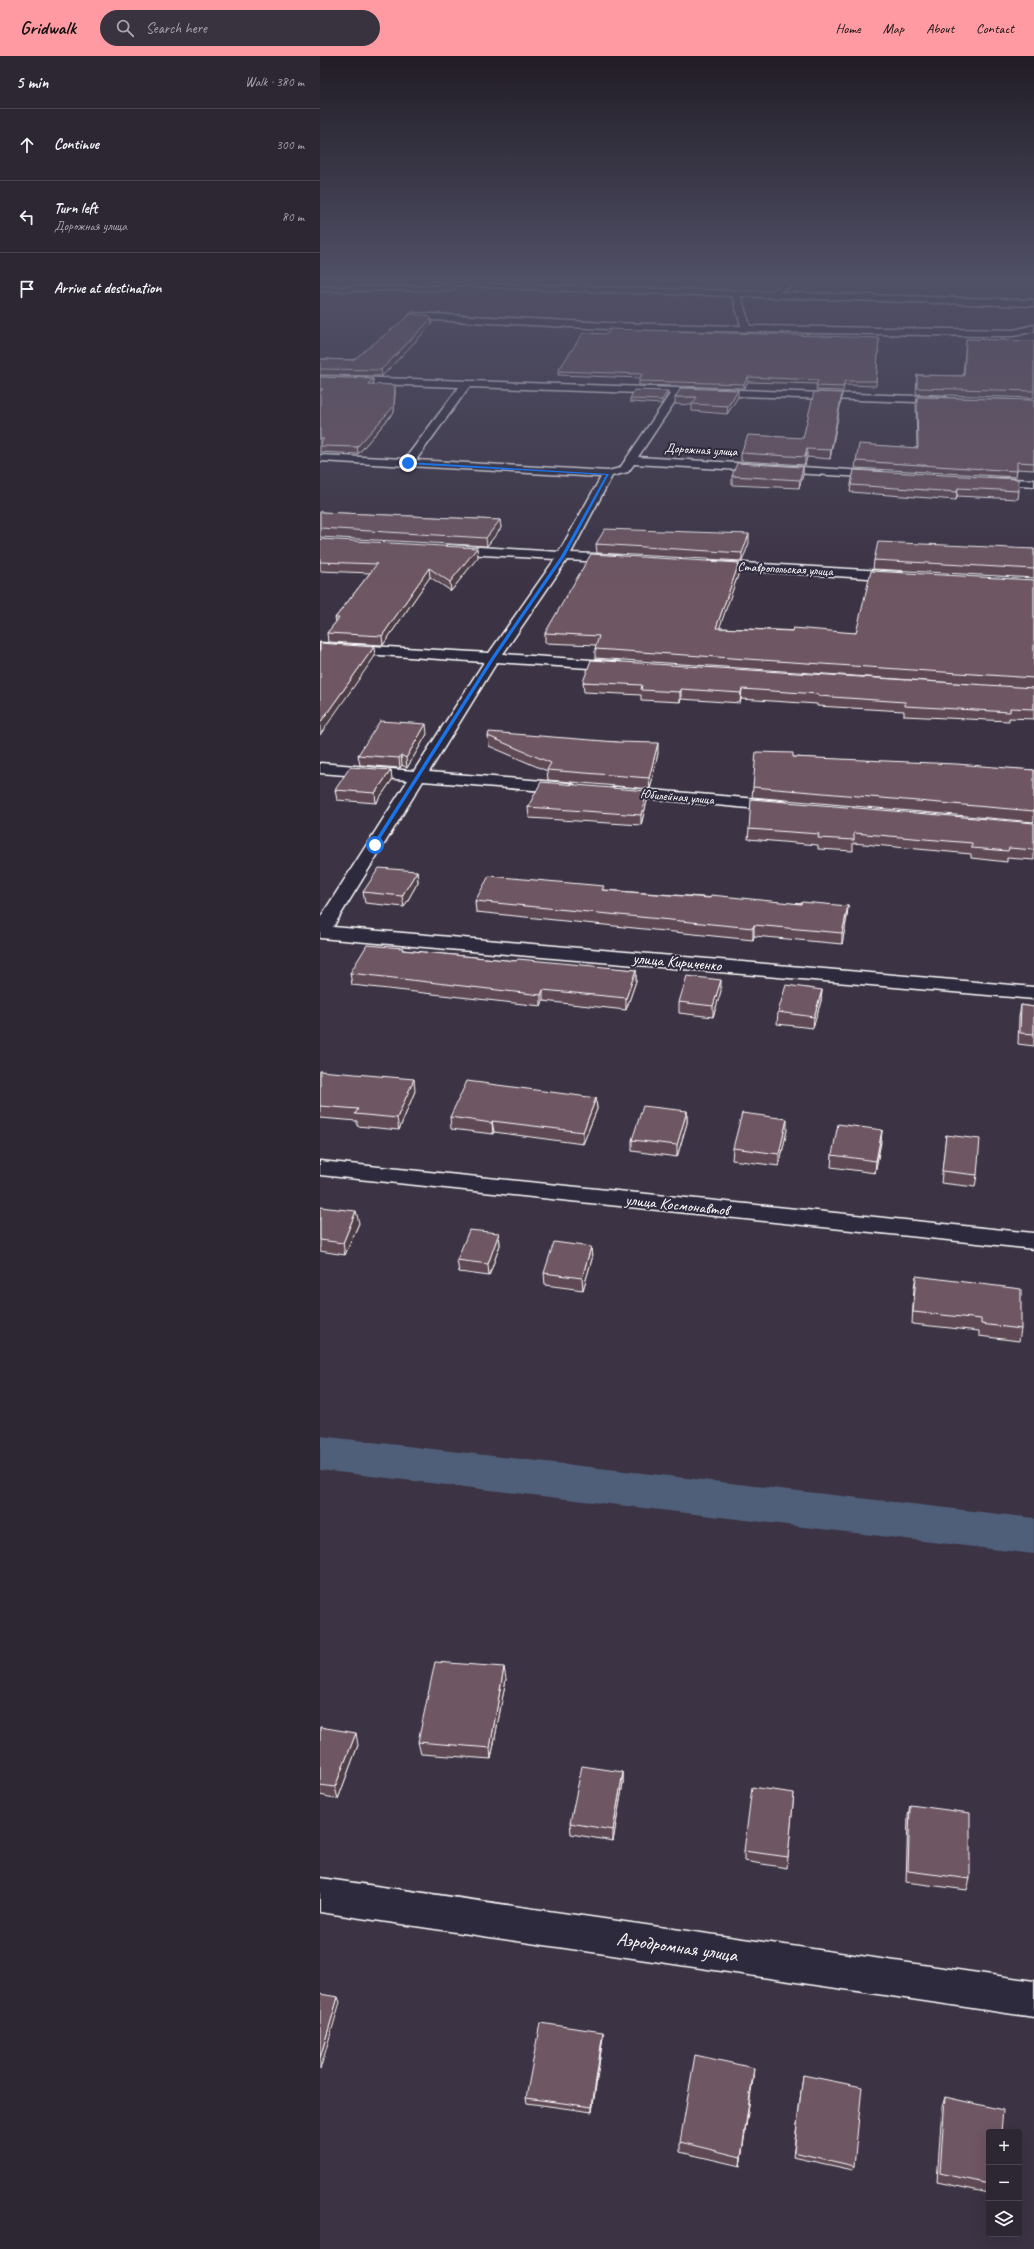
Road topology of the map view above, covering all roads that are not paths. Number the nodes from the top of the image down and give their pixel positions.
1 (466, 384) edge
2 (476, 384) edge
3 (677, 391) junction
4 (955, 400) edge
5 (320, 458) edge
6 (630, 460) junction
7 (408, 463) junction
8 (608, 474) junction
9 (892, 475) edge
10 (979, 480) edge
11 (1034, 483) edge
12 (438, 549) edge
13 (563, 556) junction
14 (627, 560) edge
15 (699, 564) edge
16 (914, 577) edge
17 (320, 647) edge
18 (493, 658) junction
19 (637, 667) edge
20 (320, 768) edge
21 (419, 776) junction
22 (798, 807) edge
23 (320, 931) edge
24 (1034, 993) edge
25 (320, 1168) edge
26 (1034, 1241) edge
27 (320, 1895) edge
28 (1034, 1999) edge

1 - 7 main road
2 - 3 main road
3 - 4 main road
3 - 6 main road
5 - 7 main road
6 - 8 main road
6 - 9 main road, Дорожная улица
7 - 8 main road
8 - 13 main road
10 - 11 main road
12 - 13 main road
13 - 14 main road
13 - 18 main road
15 - 16 main road, Ставропольская улица
17 - 18 main road
18 - 19 main road
18 - 21 main road
20 - 21 main road, Юбилейная улица
21 - 22 main road, Юбилейная улица
21 - 23 main road
23 - 24 main road, улица Кириченко
25 - 26 main road, улица Космонавтов
27 - 28 main road, Аэродромная улица

